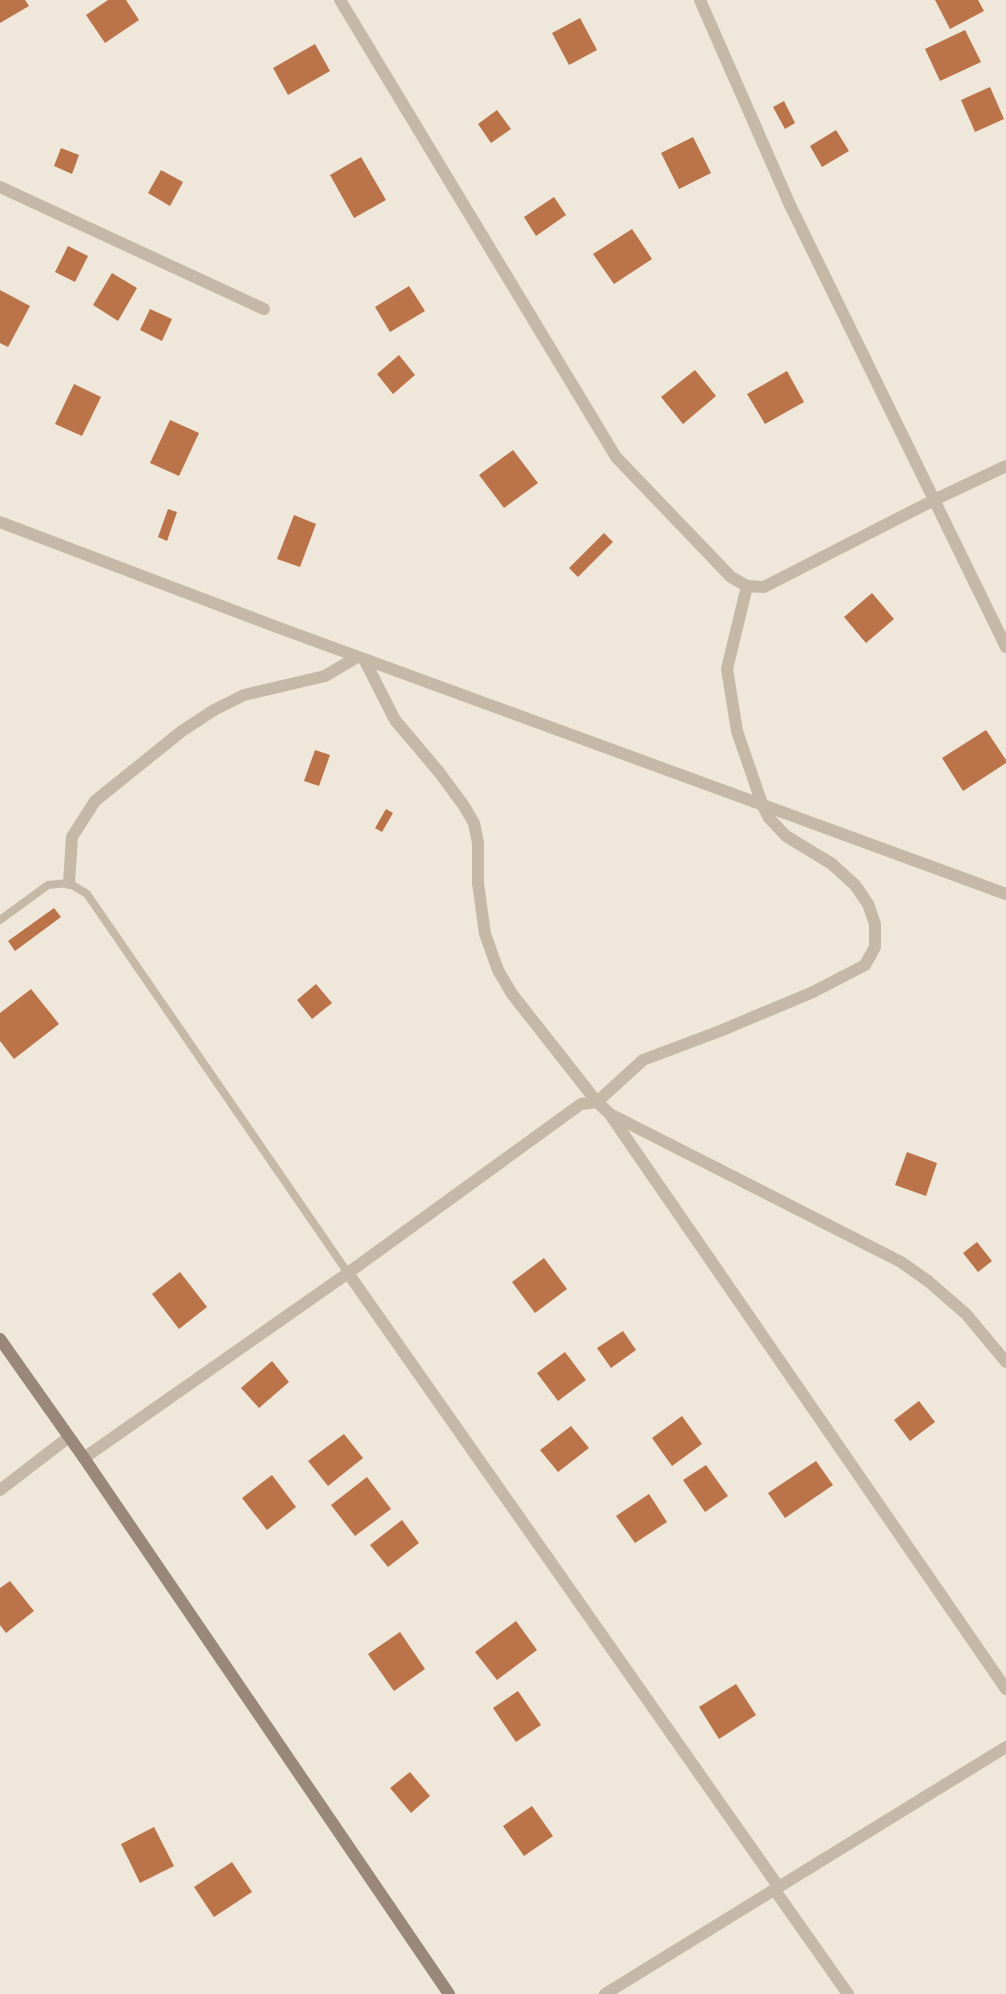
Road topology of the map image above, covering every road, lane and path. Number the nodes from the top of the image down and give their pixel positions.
1 (340, 0) edge
2 (700, 0) edge
3 (0, 187) edge
4 (264, 309) dead end
5 (1006, 466) edge
6 (934, 500) junction
7 (0, 522) edge
8 (747, 586) junction
9 (1006, 647) edge
10 (360, 658) junction
11 (762, 804) junction
12 (69, 883) junction
13 (1006, 894) edge
14 (0, 920) edge
15 (597, 1102) junction
16 (609, 1113) junction
17 (348, 1273) junction
18 (0, 1339) edge
19 (1006, 1362) edge
20 (69, 1437) junction
21 (84, 1458) junction
22 (0, 1490) edge
23 (1006, 1689) edge
24 (1006, 1747) edge
25 (776, 1888) junction
26 (449, 1994) edge
27 (605, 1994) edge
28 (848, 1994) edge

1 - 8 street
2 - 6 street
3 - 4 street
5 - 6 street
6 - 8 street
6 - 9 street
7 - 10 street
8 - 11 street
10 - 11 street
10 - 12 street
10 - 15 street
11 - 13 street
11 - 15 street
12 - 14 lane
12 - 17 lane
15 - 16 street
15 - 17 street
16 - 19 street
16 - 23 street
17 - 21 street
17 - 25 street
18 - 20 street
20 - 21 street
20 - 22 street
21 - 26 street
24 - 25 street
25 - 27 street
25 - 28 street

